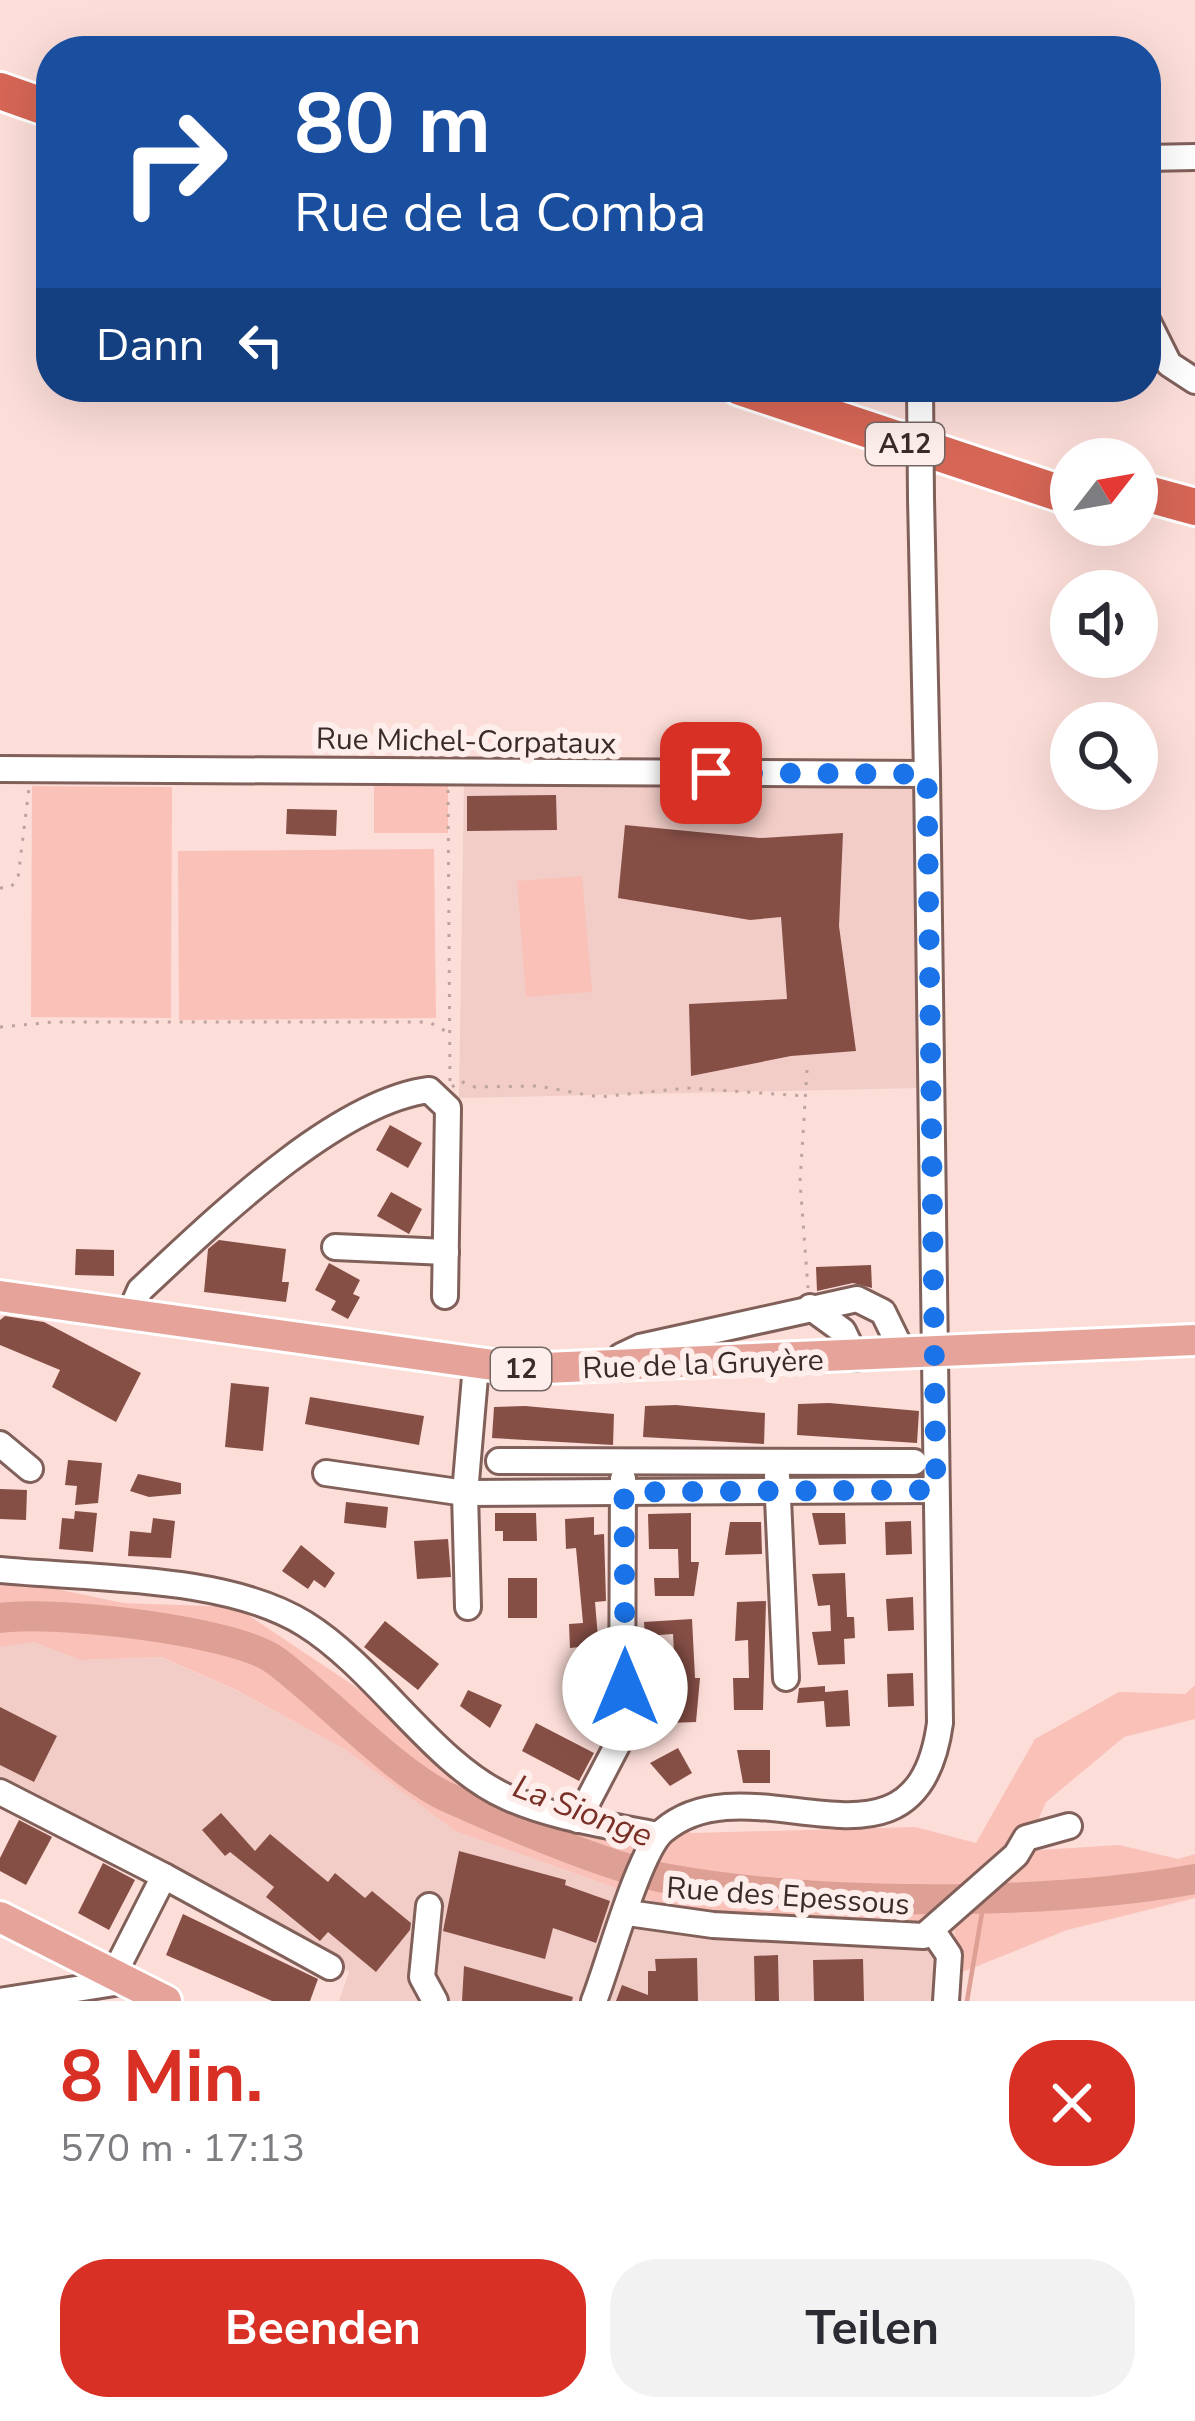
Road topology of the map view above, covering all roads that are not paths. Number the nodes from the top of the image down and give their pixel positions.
1 (0, 92) edge
2 (36, 105) edge
3 (0, 117) edge
4 (36, 130) edge
5 (1195, 157) edge
6 (1161, 158) edge
7 (1161, 348) edge
8 (1195, 381) edge
9 (785, 402) edge
10 (859, 402) edge
11 (920, 402) edge
12 (1050, 465) edge
13 (1050, 490) edge
14 (1158, 497) edge
15 (1195, 507) edge
16 (1158, 522) edge
17 (1195, 532) edge
18 (0, 769) edge
19 (927, 774) junction
20 (335, 1247) dead end
21 (446, 1252) junction
22 (0, 1296) edge
23 (445, 1296) dead end
24 (810, 1307) junction
25 (129, 1315) junction
26 (694, 1334) junction
27 (1195, 1340) edge
28 (937, 1354) junction
29 (904, 1355) junction
30 (856, 1358) junction
31 (476, 1365) junction
32 (688, 1366) junction
33 (619, 1368) junction
34 (0, 1444) edge
35 (499, 1461) dead end
36 (776, 1461) junction
37 (914, 1462) dead end
38 (623, 1465) junction
39 (30, 1469) dead end
40 (326, 1472) dead end
41 (778, 1489) junction
42 (936, 1490) junction
43 (624, 1492) junction
44 (465, 1493) junction
45 (0, 1570) edge
46 (468, 1606) dead end
47 (786, 1678) dead end
48 (0, 1792) edge
49 (578, 1820) junction
50 (1069, 1826) dead end
51 (658, 1835) junction
52 (164, 1876) junction
53 (429, 1906) dead end
54 (628, 1913) junction
55 (0, 1917) edge
56 (939, 1924) junction
57 (330, 1967) dead end
58 (120, 1978) junction
59 (0, 2001) edge
60 (166, 2001) edge
61 (435, 2001) edge
62 (594, 2001) edge
63 (946, 2001) edge

1 - 2 highway
3 - 4 highway
5 - 6 street
7 - 8 street
9 - 13 highway, A12
10 - 12 highway, A12
11 - 19 street, bridge
14 - 15 highway
16 - 17 highway
18 - 19 street, Rue Michel-Corpataux
19 - 28 street
20 - 21 street
21 - 23 street
21 - 25 street
22 - 25 main road, Rue de la Gruyère / 12
24 - 26 street
24 - 29 street
24 - 30 street
25 - 31 main road, Rue de la Gruyère / 12
26 - 32 street
26 - 33 street
27 - 28 main road, Rue de la Gruyère / 12
28 - 29 main road, Rue de la Gruyère / 12
28 - 42 street
29 - 30 main road, Rue de la Gruyère / 12
30 - 32 main road, Rue de la Gruyère / 12
31 - 33 main road, Rue de la Gruyère / 12
31 - 44 street
32 - 33 main road, Rue de la Gruyère / 12
34 - 39 street
35 - 38 street
36 - 37 street
36 - 38 street
36 - 41 street
38 - 43 street
40 - 44 street
41 - 42 street
41 - 43 street
41 - 47 street
42 - 51 street
43 - 44 street
43 - 49 street
44 - 46 street
45 - 49 street
48 - 52 street
49 - 51 street
50 - 56 street, Rue des Epessous
51 - 54 street
52 - 57 street
52 - 58 street
53 - 61 street
54 - 56 street, Rue des Epessous
54 - 62 street, Rue des Epessous
55 - 58 main road
56 - 63 street
58 - 59 street
58 - 60 main road

